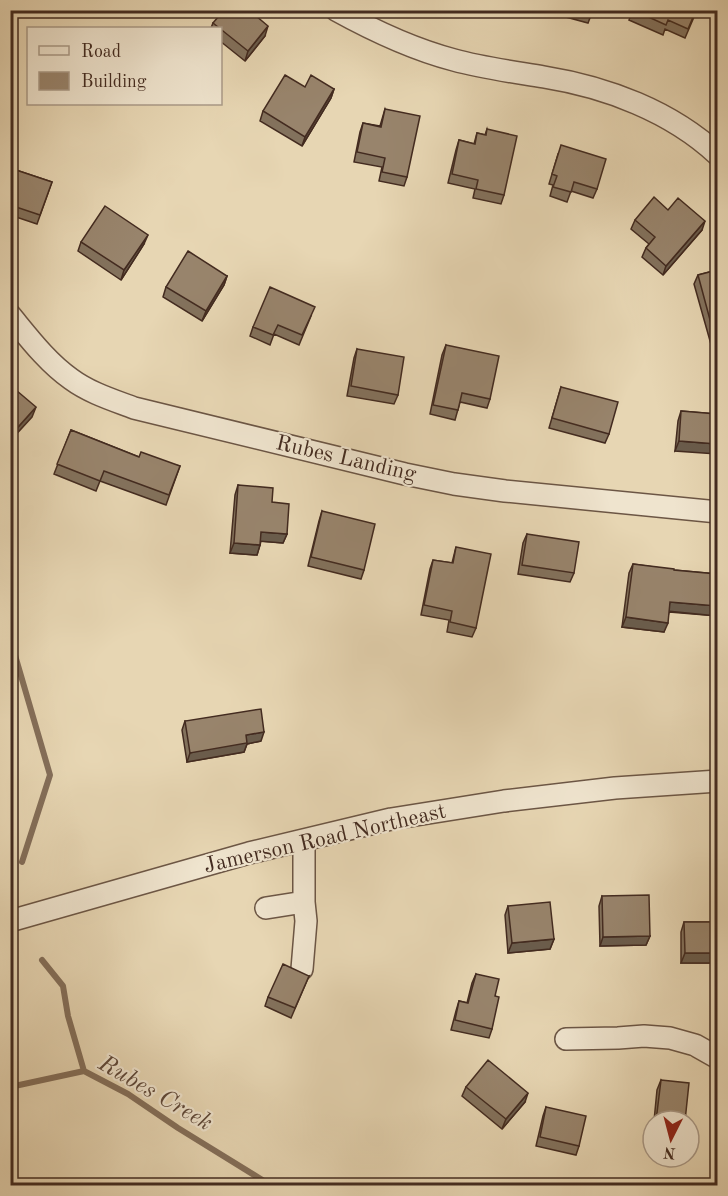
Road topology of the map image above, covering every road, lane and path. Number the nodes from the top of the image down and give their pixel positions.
1 (336, 10) edge
2 (717, 155) edge
3 (10, 315) edge
4 (717, 512) edge
5 (717, 781) edge
6 (304, 840) junction
7 (304, 902) junction
8 (266, 908) dead end
9 (10, 921) edge
10 (302, 969) dead end
11 (566, 1039) dead end
12 (717, 1058) edge

1 - 2 street
3 - 4 street, Rubes Landing
5 - 6 street, Jamerson Road Northeast
6 - 7 street
6 - 9 street, Jamerson Road Northeast
7 - 8 street
7 - 10 street
11 - 12 street

